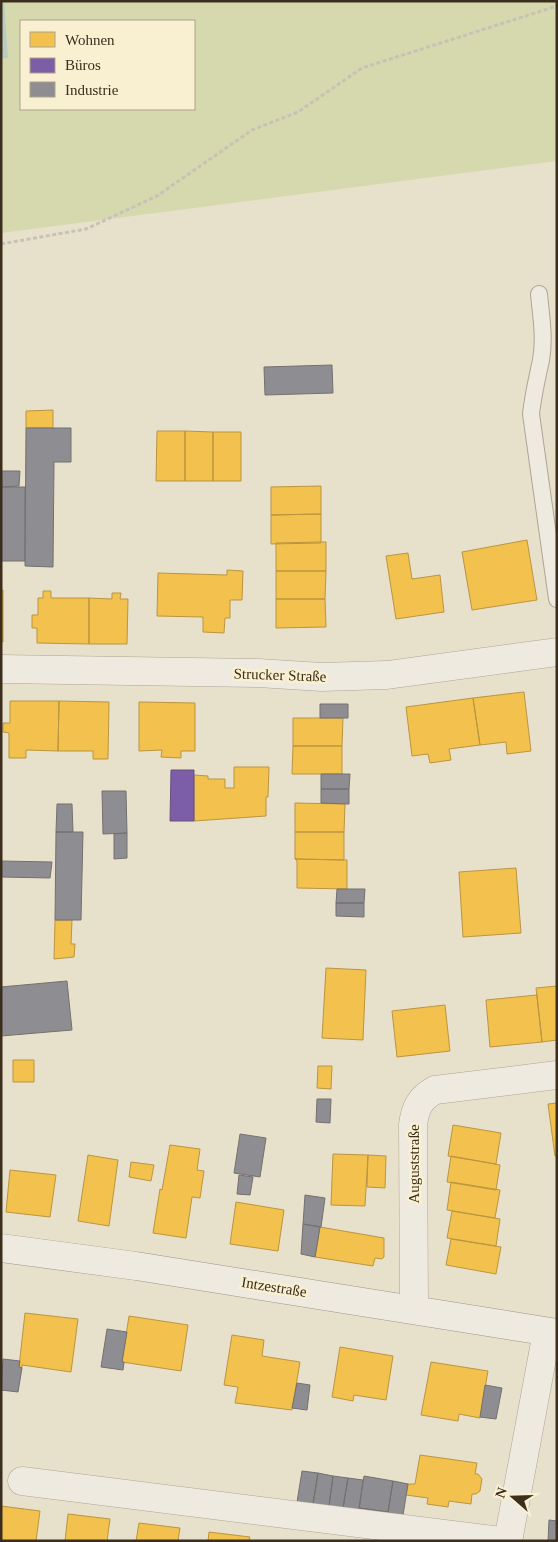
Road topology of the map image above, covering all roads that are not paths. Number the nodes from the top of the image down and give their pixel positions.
1 (538, 294) dead end
2 (557, 598) edge
3 (557, 652) edge
4 (1, 670) edge
5 (557, 1075) edge
6 (1, 1248) edge
7 (414, 1309) junction
8 (552, 1332) edge
9 (22, 1481) dead end
10 (501, 1541) edge
11 (508, 1541) edge

1 - 2 lane
3 - 4 street, Strucker Straße
5 - 7 street, Auguststraße
6 - 7 street, Intzestraße
7 - 8 street, Intzestraße
8 - 11 street, Intzestraße
9 - 10 street

